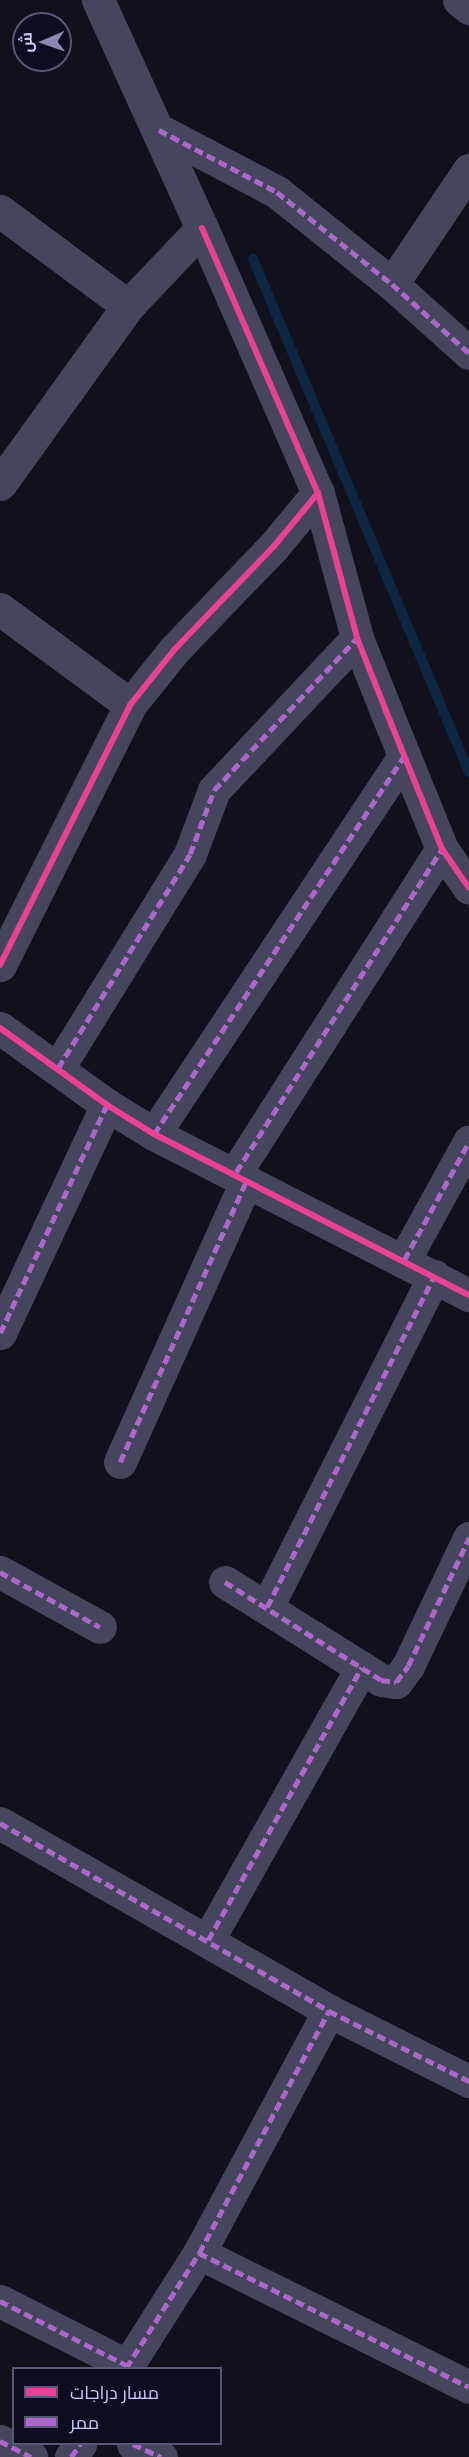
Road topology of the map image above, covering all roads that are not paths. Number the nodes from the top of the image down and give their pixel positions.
1 (98, 0) edge
2 (459, 0) edge
3 (469, 8) edge
4 (159, 130) junction
5 (469, 170) edge
6 (0, 211) edge
7 (202, 228) junction
8 (392, 284) junction
9 (128, 306) junction
10 (469, 353) edge
11 (0, 484) edge
12 (318, 493) junction
13 (0, 609) edge
14 (357, 638) junction
15 (130, 705) junction
16 (404, 756) junction
17 (442, 849) junction
18 (469, 888) edge
19 (0, 965) edge
20 (0, 1028) edge
21 (58, 1068) junction
22 (107, 1105) junction
23 (154, 1134) junction
24 (469, 1143) edge
25 (242, 1176) junction
26 (404, 1260) junction
27 (434, 1276) junction
28 (469, 1295) edge
29 (0, 1333) edge
30 (120, 1462) dead end
31 (469, 1538) edge
32 (0, 1572) edge
33 (225, 1582) dead end
34 (267, 1607) junction
35 (100, 1627) dead end
36 (362, 1667) junction
37 (0, 1822) edge
38 (208, 1940) junction
39 (328, 2011) junction
40 (469, 2081) edge
41 (200, 2253) junction
42 (0, 2301) edge
43 (127, 2367) edge
44 (469, 2387) edge
45 (0, 2441) edge
46 (135, 2445) edge
47 (31, 2457) edge
48 (161, 2457) edge

1 - 4 street
2 - 3 street
4 - 7 street
4 - 8 street
5 - 8 street
6 - 9 street
7 - 9 street
7 - 12 street
8 - 10 street
9 - 11 street
12 - 14 street
12 - 15 street
13 - 15 street
14 - 16 street
14 - 21 street
15 - 19 street
16 - 17 street
16 - 23 street
17 - 18 street
17 - 25 street
20 - 21 street
21 - 22 street
22 - 23 street
22 - 29 street
23 - 25 street
24 - 26 street
25 - 26 street
25 - 30 street
26 - 27 street
27 - 28 street
27 - 34 street
31 - 36 street
32 - 35 street
33 - 34 street
34 - 36 street
36 - 38 street
37 - 38 street
38 - 39 street
39 - 40 street
39 - 41 street
41 - 43 street
41 - 44 street
42 - 43 street
45 - 47 street
46 - 48 street

